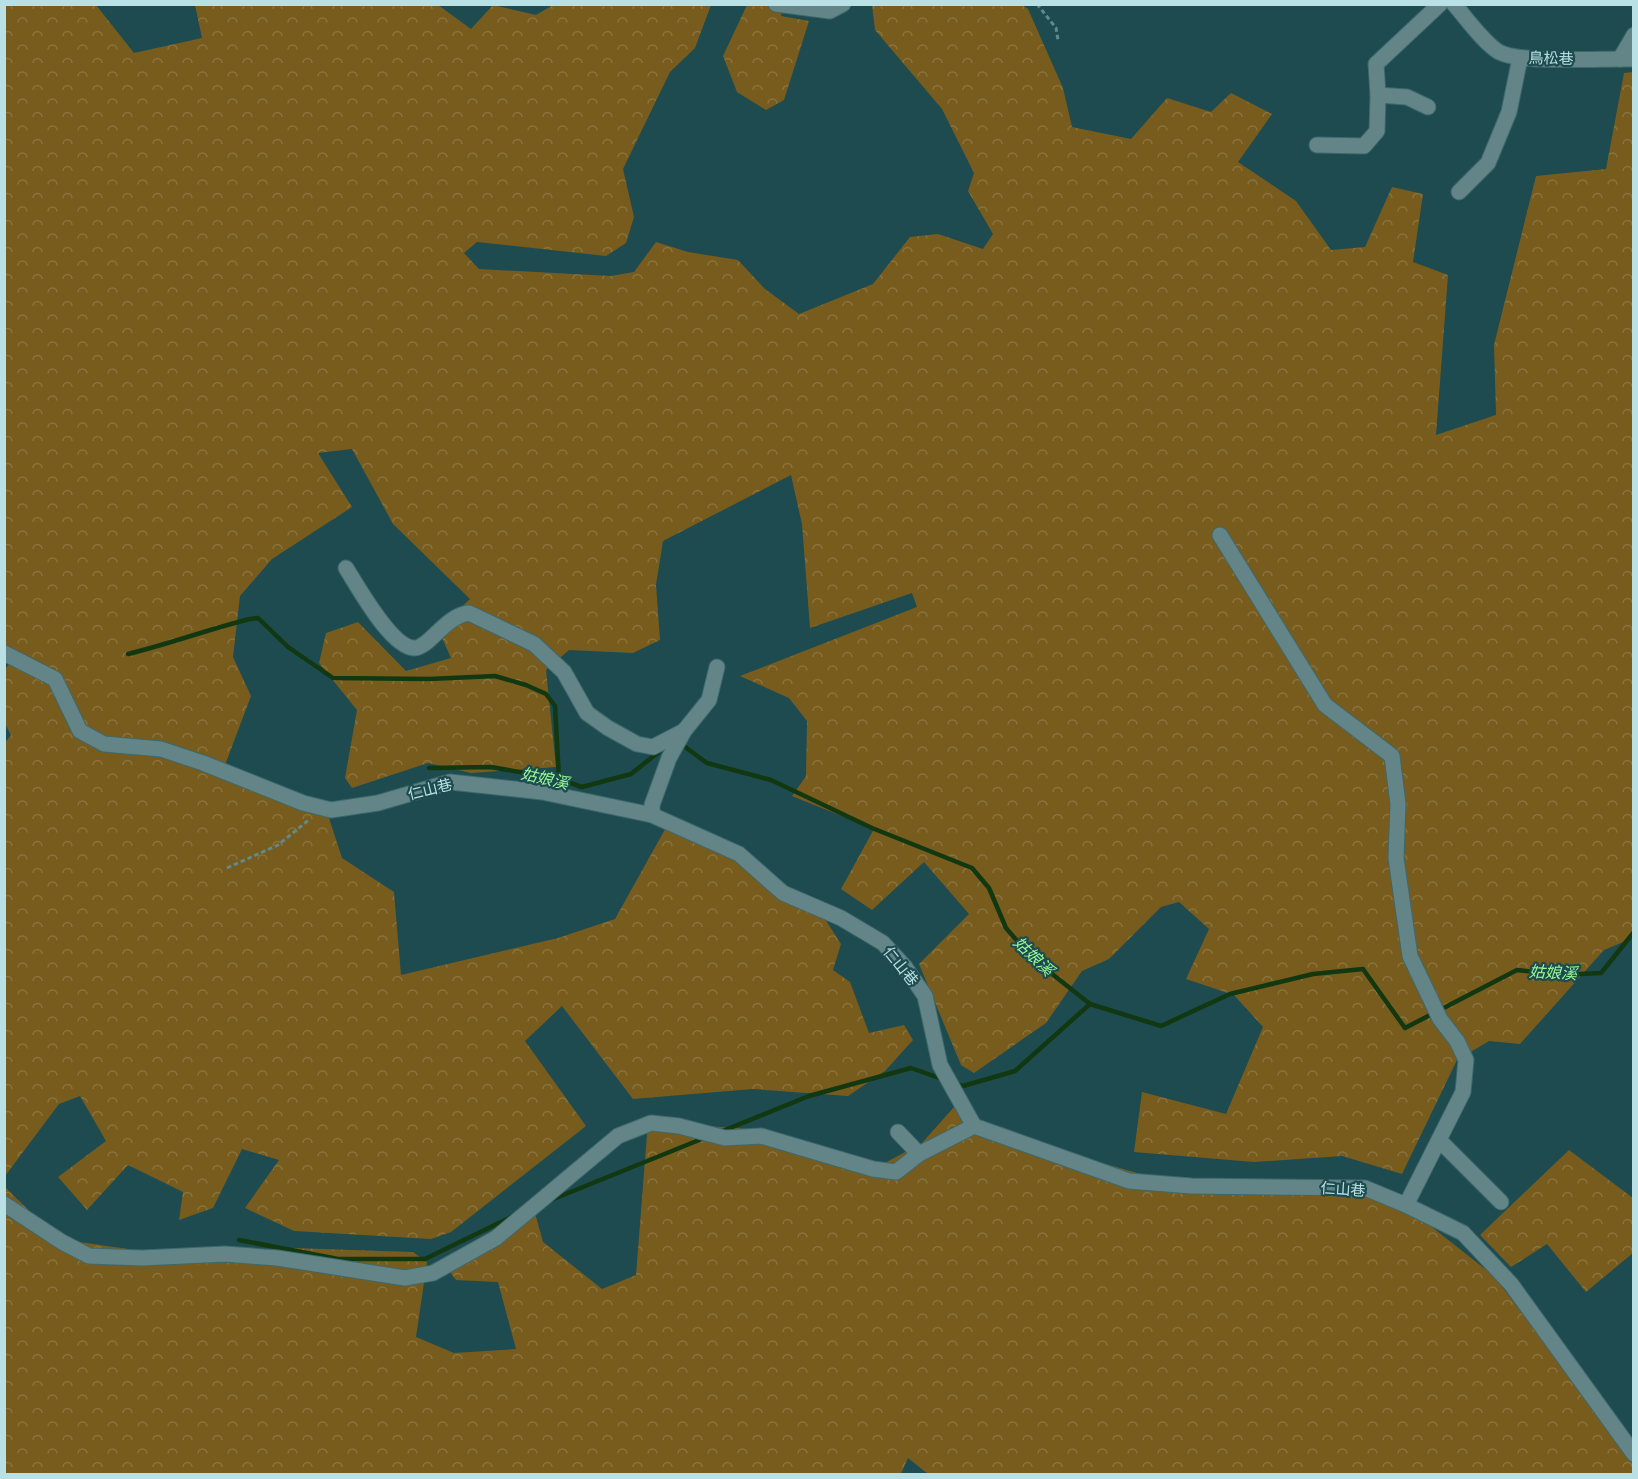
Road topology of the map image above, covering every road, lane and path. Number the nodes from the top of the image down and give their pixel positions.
1 (776, 4) edge
2 (843, 4) edge
3 (1037, 4) edge
4 (1452, 5) edge
5 (1634, 35) edge
6 (1058, 40) dead end
7 (1520, 58) junction
8 (1627, 59) edge
9 (1378, 94) junction
10 (1428, 107) dead end
11 (1317, 145) dead end
12 (1459, 192) dead end
13 (1220, 535) dead end
14 (346, 568) dead end
15 (4, 653) edge
16 (717, 667) dead end
17 (684, 731) junction
18 (323, 808) junction
19 (652, 815) junction
20 (228, 868) dead end
21 (974, 1126) junction
22 (898, 1132) dead end
23 (1439, 1140) junction
24 (920, 1154) junction
25 (1501, 1202) dead end
26 (4, 1204) edge
27 (1406, 1204) junction
28 (1634, 1454) edge

1 - 2 lane
3 - 6 path
4 - 7 lane, 鳥松巷
4 - 9 lane
5 - 8 lane
7 - 8 lane, 鳥松巷
7 - 12 lane
9 - 10 lane
9 - 11 lane
13 - 23 lane
14 - 17 lane
15 - 18 lane, 仁山巷
16 - 17 lane
17 - 19 lane
18 - 19 lane, 仁山巷
18 - 20 path
19 - 21 lane, 仁山巷
21 - 24 lane
21 - 27 lane, 仁山巷
22 - 24 lane
23 - 25 lane
23 - 27 lane
24 - 26 lane
27 - 28 lane, 仁山巷

